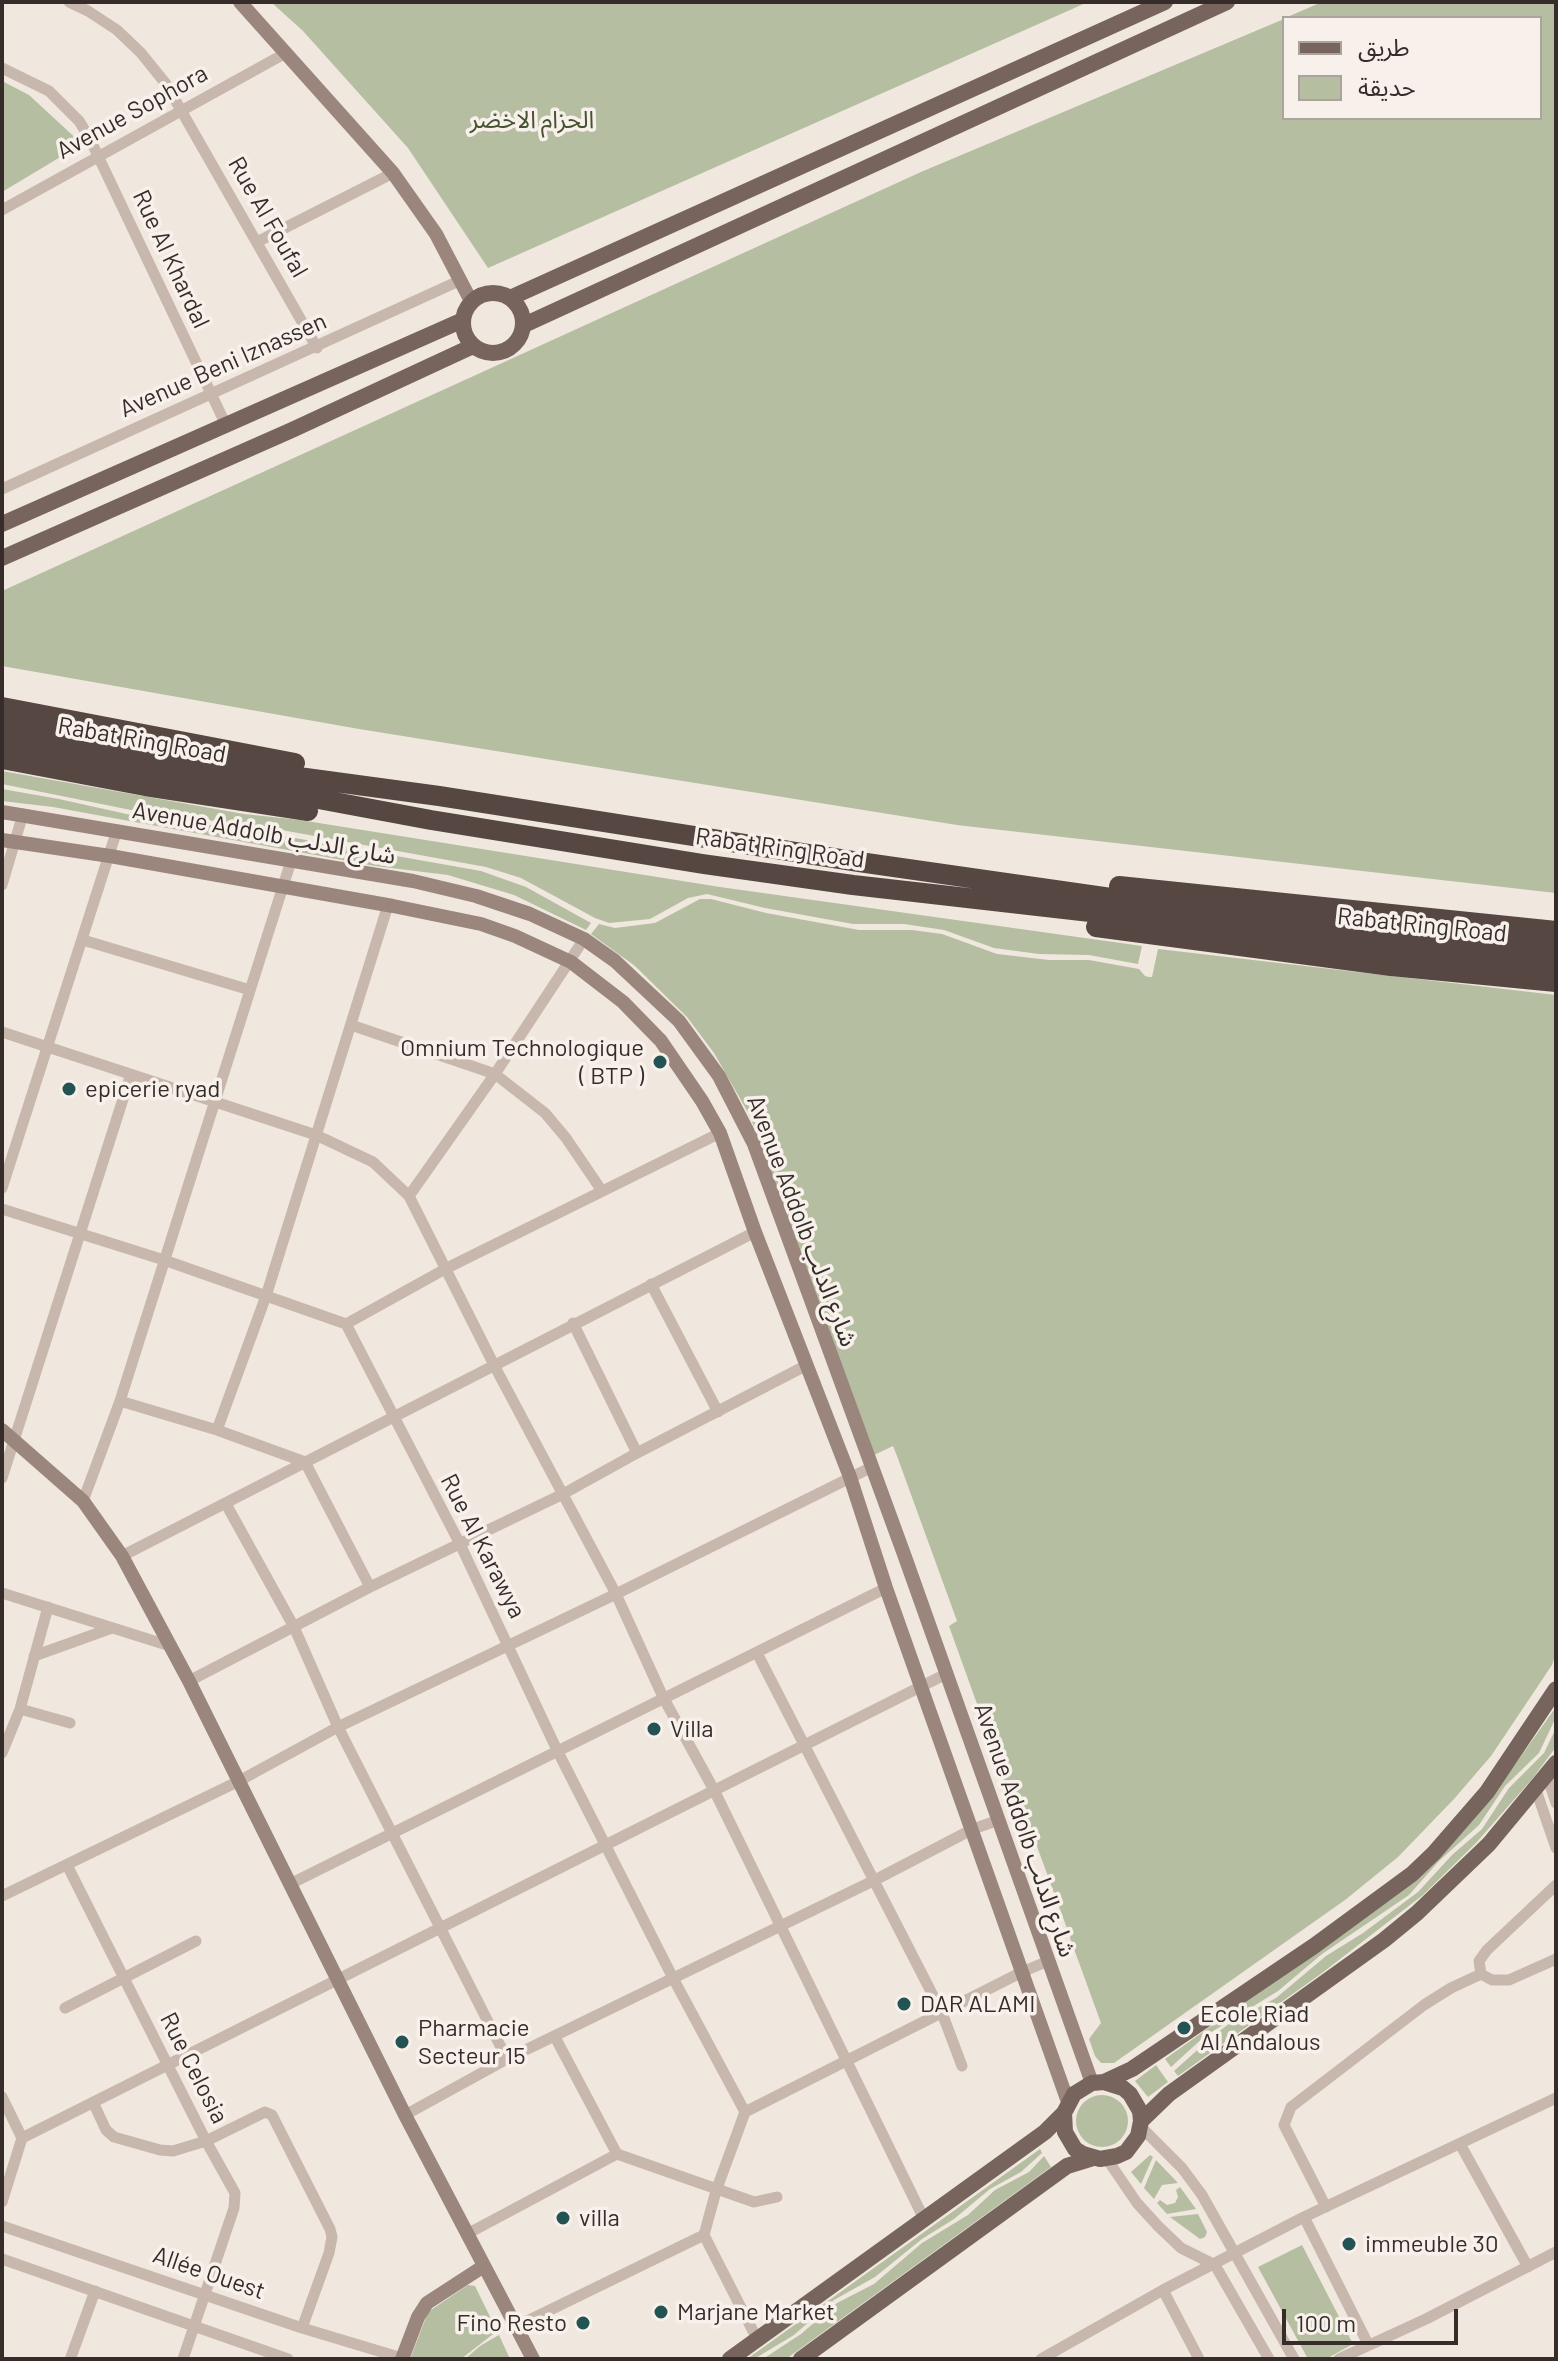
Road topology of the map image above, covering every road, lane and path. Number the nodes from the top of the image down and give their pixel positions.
1 (69, 2) edge
2 (240, 2) edge
3 (1165, 2) edge
4 (1227, 2) edge
5 (284, 54) junction
6 (2, 68) edge
7 (181, 109) junction
8 (97, 156) junction
9 (393, 173) junction
10 (2, 210) edge
11 (257, 242) junction
12 (461, 280) junction
13 (510, 298) junction
14 (471, 301) junction
15 (463, 320) junction
16 (524, 325) junction
17 (473, 346) junction
18 (317, 348) junction
19 (210, 395) junction
20 (226, 425) junction
21 (2, 489) edge
22 (2, 524) edge
23 (2, 558) edge
24 (2, 707) edge
25 (2, 725) edge
26 (2, 740) edge
27 (2, 759) edge
28 (439, 796) junction
29 (2, 812) edge
30 (23, 814) junction
31 (431, 820) junction
32 (117, 830) junction
33 (9, 841) edge
34 (110, 856) junction
35 (291, 861) junction
36 (955, 874) junction
37 (2, 885) edge
38 (284, 887) junction
39 (951, 897) junction
40 (388, 905) junction
41 (1556, 931) edge
42 (584, 939) junction
43 (83, 940) junction
44 (1556, 949) edge
45 (571, 962) junction
46 (1556, 965) edge
47 (1556, 982) edge
48 (250, 990) junction
49 (351, 1025) junction
50 (2, 1032) edge
51 (48, 1047) junction
52 (131, 1074) junction
53 (495, 1074) junction
54 (216, 1102) junction
55 (720, 1133) junction
56 (316, 1135) junction
57 (2, 1188) edge
58 (602, 1191) junction
59 (409, 1196) junction
60 (2, 1209) edge
61 (755, 1232) junction
62 (80, 1234) junction
63 (164, 1260) junction
64 (447, 1268) junction
65 (651, 1284) junction
66 (266, 1296) junction
67 (573, 1323) junction
68 (346, 1324) junction
69 (807, 1365) junction
70 (495, 1367) junction
71 (120, 1401) junction
72 (718, 1412) junction
73 (393, 1417) junction
74 (2, 1430) edge
75 (217, 1430) junction
76 (16, 1439) junction
77 (637, 1453) junction
78 (305, 1462) junction
79 (872, 1467) junction
80 (850, 1477) junction
81 (2, 1478) edge
82 (563, 1494) junction
83 (83, 1501) junction
84 (226, 1504) junction
85 (460, 1544) junction
86 (122, 1556) junction
87 (370, 1587) junction
88 (886, 1588) junction
89 (2, 1593) edge
90 (616, 1594) junction
91 (48, 1607) junction
92 (294, 1627) junction
93 (112, 1628) junction
94 (508, 1645) junction
95 (170, 1646) junction
96 (757, 1653) junction
97 (34, 1656) junction
98 (946, 1674) junction
99 (189, 1681) junction
100 (920, 1686) junction
101 (1556, 1689) edge
102 (663, 1697) junction
103 (20, 1709) junction
104 (70, 1723) dead end
105 (338, 1727) junction
106 (803, 1744) junction
107 (557, 1750) junction
108 (2, 1753) edge
109 (1554, 1767) edge
110 (239, 1781) junction
111 (714, 1790) junction
112 (1536, 1790) junction
113 (1556, 1803) edge
114 (999, 1820) junction
115 (973, 1829) junction
116 (392, 1833) junction
117 (606, 1844) junction
118 (1556, 1848) edge
119 (68, 1867) junction
120 (875, 1880) junction
121 (290, 1884) junction
122 (1556, 1885) edge
123 (2, 1896) edge
124 (778, 1927) junction
125 (440, 1929) junction
126 (196, 1941) dead end
127 (1556, 1959) edge
128 (1048, 1961) junction
129 (1022, 1972) junction
130 (1481, 1974) junction
131 (124, 1977) junction
132 (673, 1978) junction
133 (339, 1980) junction
134 (65, 2008) dead end
135 (942, 2013) junction
136 (555, 2037) junction
137 (507, 2059) junction
138 (847, 2062) junction
139 (167, 2063) junction
140 (962, 2066) dead end
141 (1098, 2083) junction
142 (2, 2097) edge
143 (1556, 2098) edge
144 (93, 2102) junction
145 (1066, 2108) junction
146 (745, 2112) junction
147 (405, 2115) junction
148 (1141, 2124) junction
149 (22, 2138) junction
150 (206, 2141) junction
151 (1460, 2144) junction
152 (617, 2154) junction
153 (1100, 2158) junction
154 (716, 2191) junction
155 (777, 2197) dead end
156 (2, 2202) edge
157 (1326, 2207) junction
158 (1304, 2217) junction
159 (924, 2219) junction
160 (2, 2226) edge
161 (467, 2234) junction
162 (704, 2235) junction
163 (1556, 2252) edge
164 (1235, 2253) junction
165 (2, 2259) edge
166 (1215, 2265) junction
167 (484, 2266) junction
168 (1528, 2267) junction
169 (1163, 2290) junction
170 (95, 2291) junction
171 (206, 2294) junction
172 (196, 2326) junction
173 (517, 2326) junction
174 (302, 2328) junction
175 (757, 2339) junction
176 (1368, 2344) junction
177 (71, 2357) dead end
178 (183, 2359) edge
179 (288, 2359) edge
180 (402, 2359) edge
181 (533, 2359) edge
182 (730, 2359) edge
183 (801, 2359) edge
184 (1041, 2359) edge
185 (1199, 2359) edge
186 (1269, 2359) edge
187 (1294, 2359) edge
188 (1339, 2359) edge

1 - 7 street, Rue Al Foufal
2 - 5 street
3 - 13 main road
4 - 16 main road
5 - 7 street, Avenue Sophora
5 - 9 street
6 - 8 street, Rue Al Khardal
7 - 8 street, Avenue Sophora
7 - 11 street, Rue Al Foufal
8 - 10 street, Avenue Sophora
8 - 19 street, Rue Al Khardal
9 - 11 street
9 - 12 street
11 - 18 street, Rue Al Foufal
12 - 14 street
12 - 18 street, Avenue Beni Iznassen
13 - 14 main road
13 - 16 main road
14 - 15 main road
15 - 17 main road
15 - 20 main road
16 - 17 main road
17 - 23 main road
18 - 19 street, Avenue Beni Iznassen
19 - 20 street, Rue Al Khardal
19 - 21 street, Avenue Beni Iznassen
20 - 22 main road
24 - 28 highway
25 - 28 highway, Rabat Ring Road
26 - 31 highway, Rabat Ring Road
27 - 31 highway
28 - 36 highway, Rabat Ring Road
29 - 30 street, Avenue Addolb شارع الدلب
30 - 32 street, Avenue Addolb شارع الدلب
30 - 33 street
31 - 39 highway, Rabat Ring Road
32 - 34 street
32 - 35 street, Avenue Addolb شارع الدلب
33 - 34 street, Avenue Addolb شارع الدلب
33 - 37 street
34 - 38 street, Avenue Addolb شارع الدلب
34 - 43 street
35 - 38 street
35 - 42 street, Avenue Addolb شارع الدلب
36 - 41 highway
36 - 44 highway, Rabat Ring Road
38 - 40 street, Avenue Addolb شارع الدلب
38 - 48 street
39 - 46 highway, Rabat Ring Road
39 - 47 highway
40 - 45 street, Avenue Addolb شارع الدلب
40 - 49 street
42 - 45 street
42 - 79 street, Avenue Addolb شارع الدلب
43 - 48 street
43 - 51 street
45 - 53 street
45 - 55 street, Avenue Addolb شارع الدلب
48 - 54 street
49 - 53 street
49 - 56 street
50 - 51 street
51 - 52 street
51 - 57 street
52 - 54 street
52 - 62 street
53 - 58 street
53 - 59 street
54 - 56 street
54 - 63 street
55 - 58 street
55 - 61 street, Avenue Addolb شارع الدلب
56 - 59 street
56 - 66 street
58 - 64 street
59 - 64 street
60 - 62 street
61 - 65 street
61 - 69 street, Avenue Addolb شارع الدلب
62 - 63 street
62 - 76 street
63 - 66 street
63 - 71 street
64 - 68 street
64 - 70 street
65 - 67 street
65 - 72 street
66 - 68 street
66 - 75 street
67 - 70 street
67 - 77 street
68 - 73 street, Rue Al Karawya
69 - 72 street
69 - 80 street, Avenue Addolb شارع الدلب
70 - 73 street
70 - 82 street
71 - 75 street
71 - 83 street
72 - 77 street
73 - 78 street
73 - 85 street, Rue Al Karawya
74 - 76 street
75 - 78 street
76 - 81 street
76 - 83 street
77 - 82 street
78 - 84 street
78 - 87 street
79 - 80 street
79 - 98 street, Avenue Addolb شارع الدلب
80 - 88 street, Avenue Addolb شارع الدلب
80 - 90 street
82 - 85 street
82 - 90 street
83 - 86 street
84 - 86 street
84 - 92 street
85 - 87 street
85 - 94 street, Rue Al Karawya
86 - 95 street
87 - 92 street
88 - 96 street
88 - 100 street, Avenue Addolb شارع الدلب
89 - 91 street
90 - 94 street
90 - 102 street
91 - 93 street
91 - 97 street
92 - 99 street
92 - 105 street
93 - 95 street
93 - 97 street
94 - 105 street
94 - 107 street, Rue Al Karawya
95 - 99 street
96 - 102 street
96 - 106 street
97 - 103 street
98 - 100 street
98 - 114 street, Avenue Addolb شارع الدلب
99 - 110 street
100 - 106 street
100 - 115 street, Avenue Addolb شارع الدلب
101 - 141 main road
102 - 107 street
102 - 111 street
103 - 104 street
103 - 108 street
105 - 110 street
105 - 116 street
106 - 111 street
106 - 120 street
107 - 116 street
107 - 117 street, Rue Al Karawya
109 - 112 main road
109 - 113 street
110 - 119 street
110 - 121 street
111 - 117 street
111 - 124 street
112 - 118 street
112 - 148 main road
114 - 115 street
114 - 128 street, Avenue Addolb شارع الدلب
115 - 120 street
115 - 129 street, Avenue Addolb شارع الدلب
116 - 121 street
116 - 125 street
117 - 125 street
117 - 132 street, Rue Al Karawya
119 - 123 street
119 - 131 street, Rue Celosia
120 - 124 street
120 - 135 street
121 - 133 street
122 - 130 street
124 - 132 street
124 - 138 street
125 - 133 street
125 - 137 street
126 - 131 street
127 - 130 street
128 - 129 street
128 - 141 street, Avenue Addolb شارع الدلب
129 - 135 street
129 - 145 street, Avenue Addolb شارع الدلب
130 - 157 street
131 - 134 street
131 - 139 street, Rue Celosia
132 - 136 street
132 - 146 street, Rue Al Karawya
133 - 139 street
133 - 147 street
135 - 138 street
135 - 140 street
136 - 137 street
136 - 152 street
137 - 147 street
138 - 146 street
138 - 159 street
139 - 144 street
139 - 150 street, Rue Celosia
141 - 145 main road
141 - 148 main road
142 - 149 street
143 - 151 street
144 - 149 street
144 - 150 street
145 - 153 main road
145 - 159 main road
146 - 154 street
147 - 161 street
148 - 153 main road
148 - 164 street
149 - 156 street
150 - 171 street, Rue Celosia
150 - 174 street
151 - 157 street
151 - 168 street
152 - 154 street
152 - 161 street
153 - 166 street
153 - 183 main road
154 - 155 street
154 - 162 street
157 - 158 street
158 - 164 street
158 - 176 street
159 - 175 main road
160 - 171 street, Allée Ouest
161 - 167 street
162 - 173 street
162 - 175 street
163 - 168 street
164 - 166 street
164 - 187 street
165 - 170 street
166 - 169 street
166 - 186 street
167 - 173 street
167 - 180 street
168 - 176 street
169 - 184 street
169 - 185 street
170 - 172 street
170 - 177 street
171 - 172 street, Rue Celosia
171 - 174 street, Allée Ouest
172 - 178 street, Rue Celosia
172 - 179 street
173 - 181 street
174 - 180 street, Allée Ouest
175 - 182 main road
176 - 188 street

